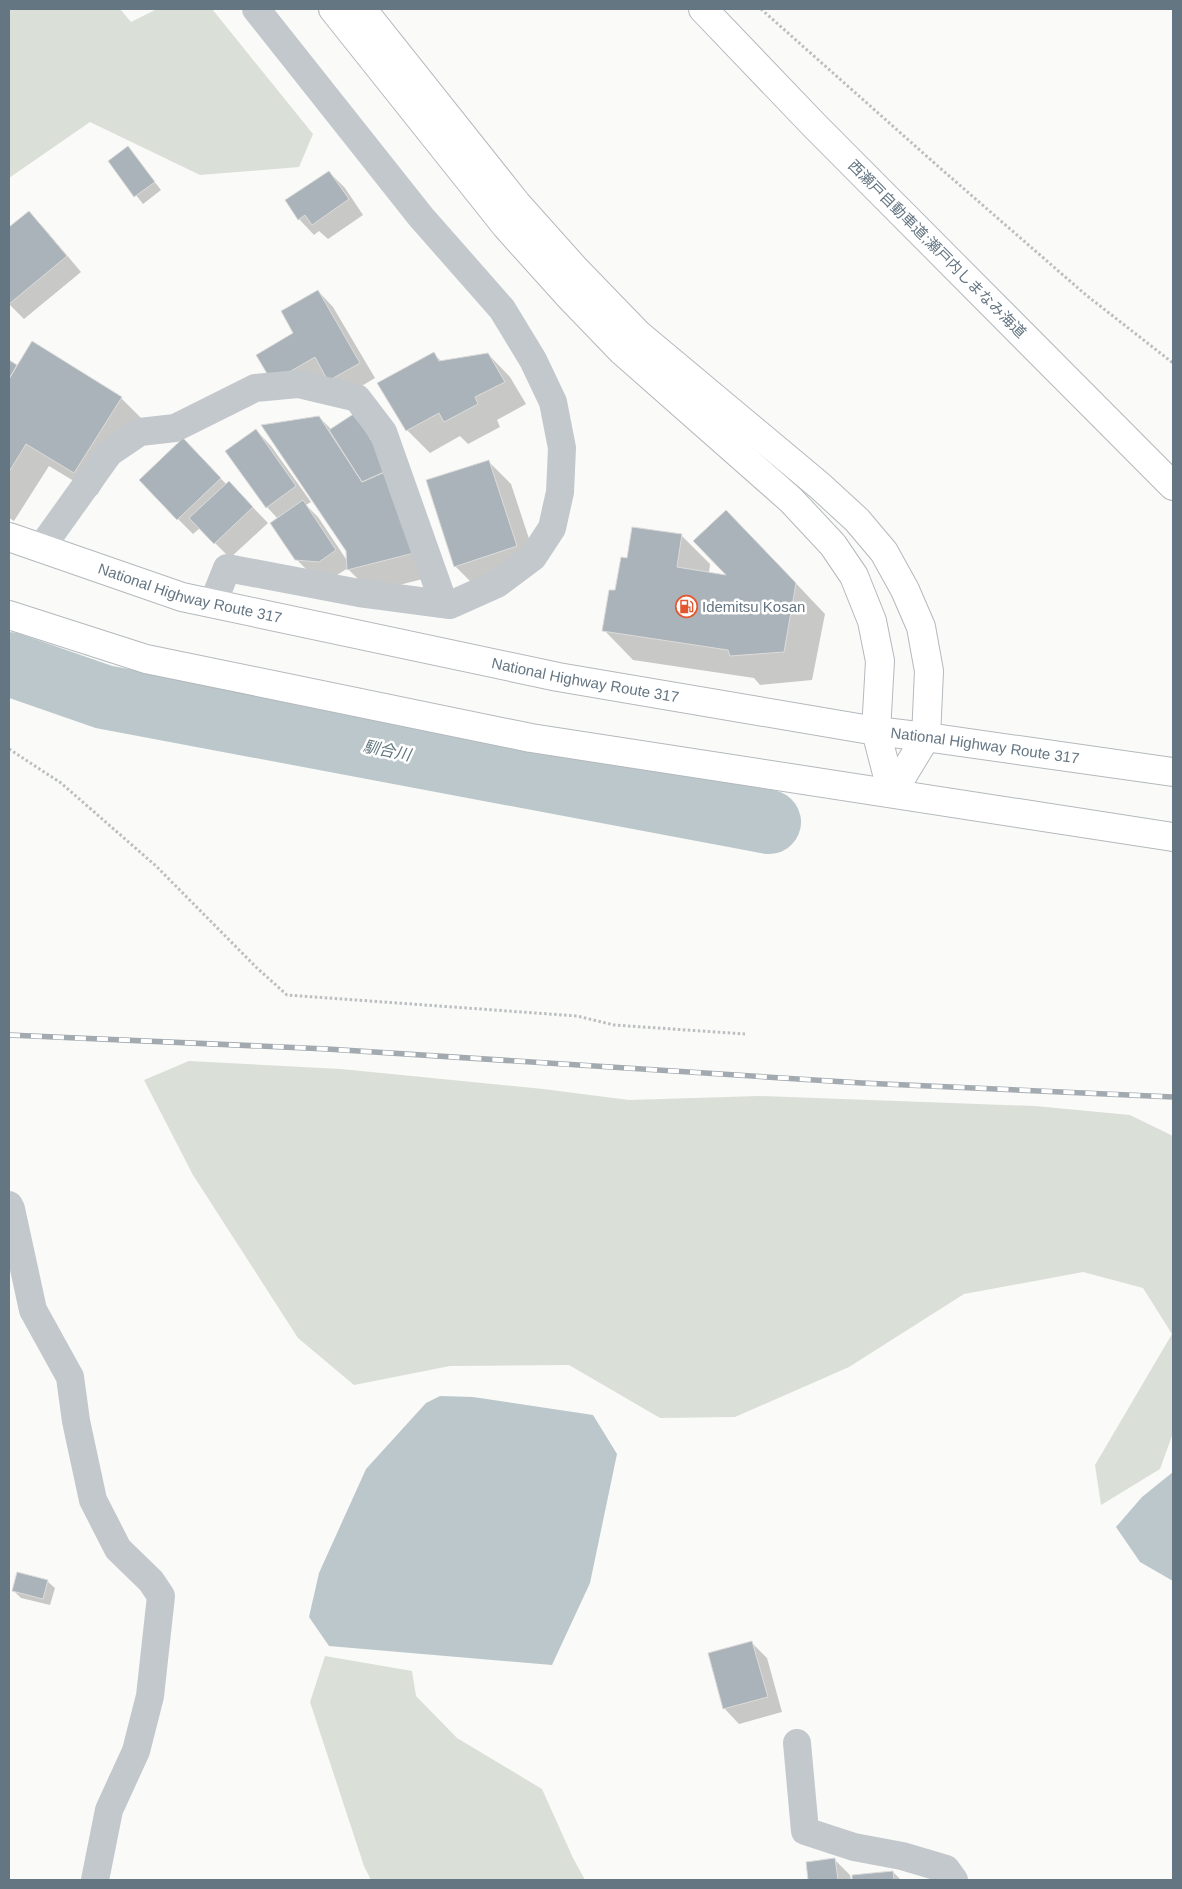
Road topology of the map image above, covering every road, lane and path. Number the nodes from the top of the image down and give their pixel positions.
1 (256, 9) edge
2 (333, 9) edge
3 (362, 9) edge
4 (703, 9) edge
5 (761, 9) edge
6 (1173, 363) edge
7 (1173, 486) edge
8 (9, 537) edge
9 (42, 548) junction
10 (213, 603) junction
11 (444, 604) junction
12 (9, 615) edge
13 (876, 732) junction
14 (926, 737) junction
15 (9, 749) edge
16 (1173, 772) edge
17 (892, 793) junction
18 (1173, 837) edge
19 (745, 1034) dead end
20 (9, 1205) edge
21 (797, 1743) dead end
22 (95, 1880) edge
23 (954, 1880) edge

1 - 11 street
2 - 13 highway
3 - 14 highway
4 - 7 highway, 西瀬戸自動車道;瀬戸内しまなみ海道
5 - 6 path
8 - 9 highway, National Highway Route 317
9 - 10 highway, National Highway Route 317
9 - 11 street
10 - 11 street
10 - 13 highway, National Highway Route 317
12 - 17 highway
13 - 14 highway, National Highway Route 317
13 - 17 highway
14 - 16 highway, National Highway Route 317
14 - 17 highway
15 - 19 path
17 - 18 highway
20 - 22 street
21 - 23 street

